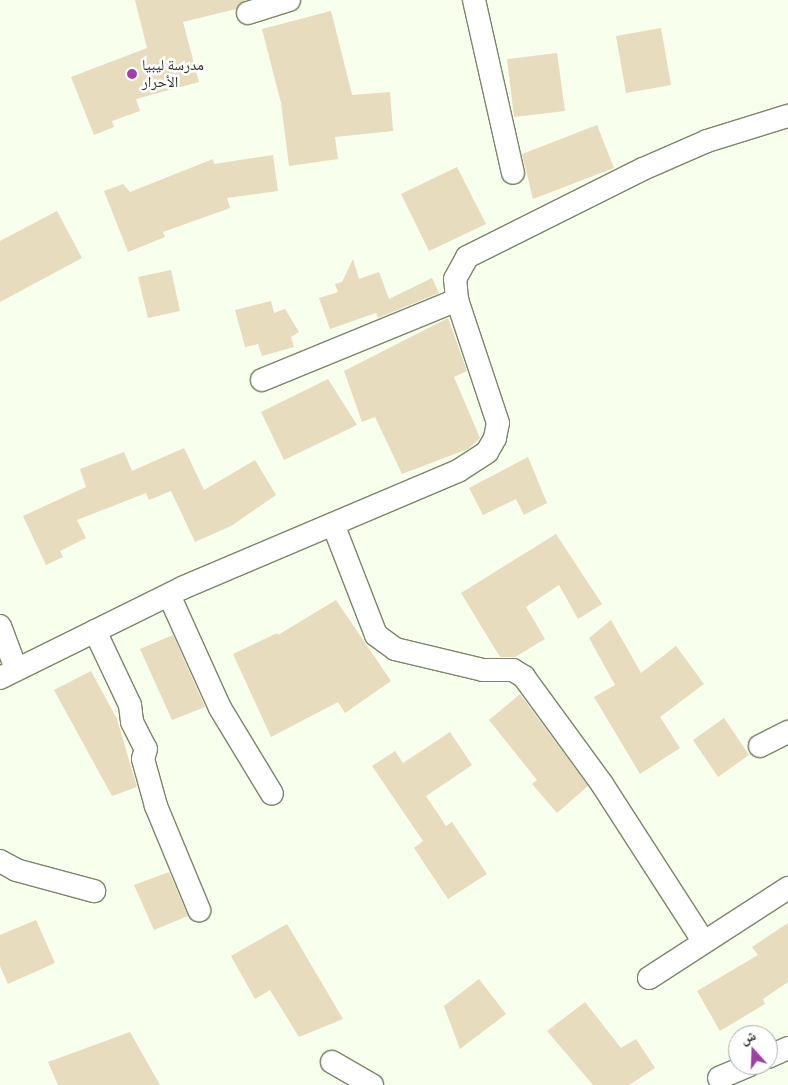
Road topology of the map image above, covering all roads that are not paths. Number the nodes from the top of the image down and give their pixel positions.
1 (289, 0) edge
2 (474, 0) edge
3 (248, 13) dead end
4 (788, 116) edge
5 (513, 173) dead end
6 (457, 300) junction
7 (262, 380) dead end
8 (333, 524) junction
9 (169, 595) junction
10 (0, 626) edge
11 (95, 631) junction
12 (8, 674) edge
13 (788, 732) edge
14 (760, 746) dead end
15 (272, 794) dead end
16 (0, 860) edge
17 (788, 888) edge
18 (94, 891) dead end
19 (199, 910) dead end
20 (704, 942) junction
21 (649, 978) dead end
22 (332, 1062) dead end
23 (728, 1074) edge
24 (719, 1078) dead end
25 (372, 1085) edge

1 - 3 street
2 - 5 street
4 - 6 street
6 - 7 street
6 - 8 street
8 - 9 street
8 - 20 street
9 - 11 street
9 - 15 street
10 - 12 street
11 - 12 street
11 - 19 street
13 - 14 street
16 - 18 street
17 - 20 street
20 - 21 street
22 - 25 street
23 - 24 street

